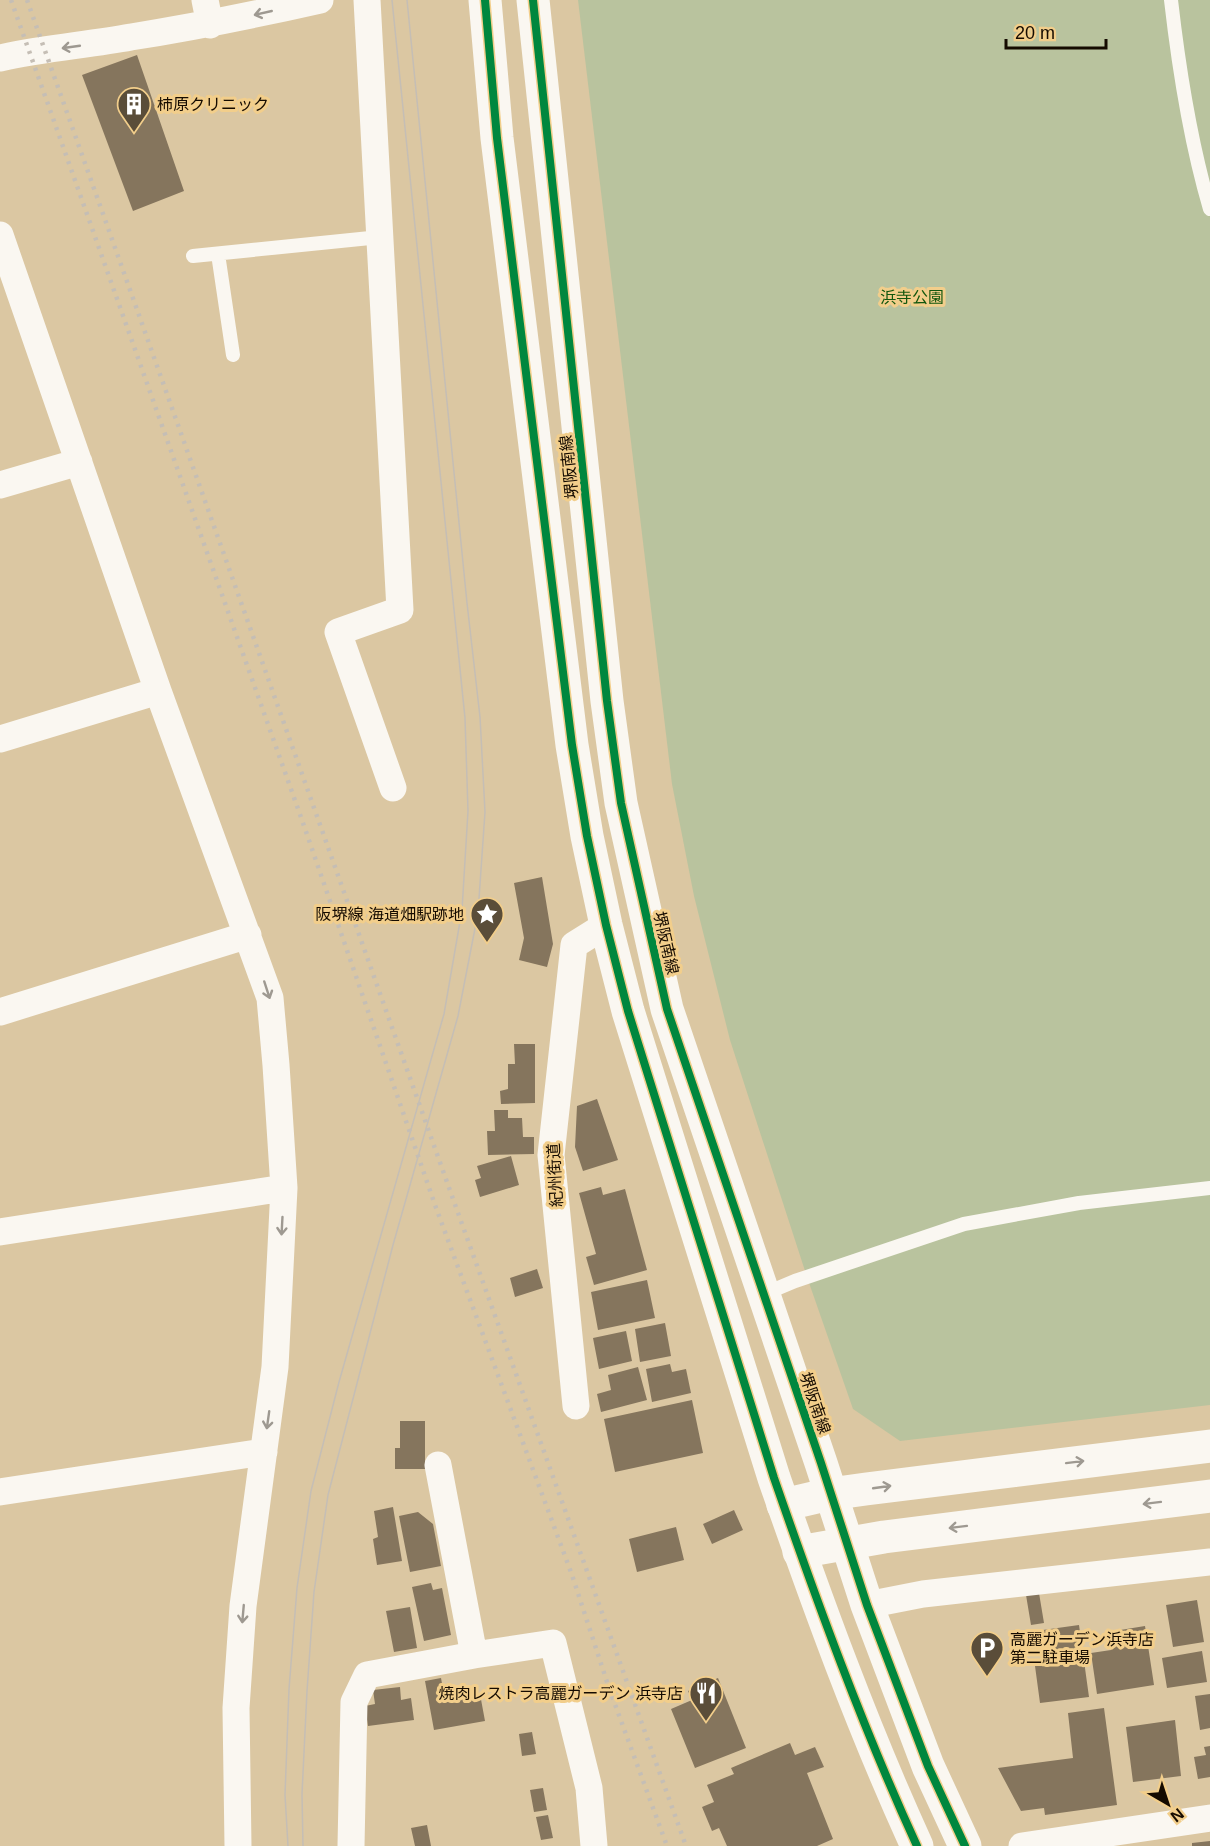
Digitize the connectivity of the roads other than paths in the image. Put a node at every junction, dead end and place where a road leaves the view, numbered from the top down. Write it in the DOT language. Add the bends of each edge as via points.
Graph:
graph roads {
  1 [pos="320,0"];
  2 [pos="367,0"];
  3 [pos="485,0"];
  4 [pos="533,0"];
  5 [pos="1171,0"];
  6 [pos="208,12"];
  7 [pos="0,58"];
  8 [pos="1210,209"];
  9 [pos="0,235"];
  10 [pos="380,237"];
  11 [pos="218,254"];
  12 [pos="193,256"];
  13 [pos="233,355"];
  14 [pos="79,462"];
  15 [pos="0,485"];
  16 [pos="158,691"];
  17 [pos="0,739"];
  18 [pos="393,788"];
  19 [pos="606,925"];
  20 [pos="248,935"];
  21 [pos="0,1012"];
  22 [pos="284,1188"];
  23 [pos="1210,1188"];
  24 [pos="0,1232"];
  25 [pos="764,1294"];
  26 [pos="576,1406"];
  27 [pos="1210,1446"];
  28 [pos="264,1452"];
  29 [pos="438,1466"];
  30 [pos="0,1492"];
  31 [pos="830,1494"];
  32 [pos="1210,1496"];
  33 [pos="783,1505"];
  34 [pos="846,1542"];
  35 [pos="799,1552"];
  36 [pos="1210,1562"];
  37 [pos="867,1605"];
  38 [pos="474,1655"];
  39 [pos="1210,1818"];
  40 [pos="238,1846"];
  41 [pos="351,1846"];
  42 [pos="594,1846"];
  43 [pos="916,1846"];
  44 [pos="965,1846"];
  45 [pos="1022,1846"];
  1 -- 6 [label="street, one-way"];
  2 -- 10 [label="street"];
  3 -- 19 [label="main road, 堺阪南線" via="496,138 572,745"];
  4 -- 25 [label="main road, 堺阪南線" via="621,802 667,1009"];
  5 -- 8 [label="lane" via="1178,62"];
  6 -- 7 [label="street, one-way" via="79,46"];
  9 -- 14 [label="street"];
  10 -- 11 [label="lane"];
  10 -- 18 [label="street" via="400,610 338,632"];
  11 -- 12 [label="lane"];
  11 -- 13 [label="lane"];
  14 -- 15 [label="street"];
  14 -- 16 [label="street"];
  16 -- 17 [label="street"];
  16 -- 20 [label="street"];
  19 -- 26 [label="street, 紀州街道" via="574,945 551,1155"];
  19 -- 33 [label="main road, 堺阪南線" via="634,1033"];
  20 -- 21 [label="street"];
  20 -- 22 [label="street, one-way" via="270,998"];
  22 -- 24 [label="street"];
  22 -- 28 [label="street, one-way" via="275,1366"];
  23 -- 25 [label="lane" via="1079,1203 964,1224"];
  25 -- 31 [label="main road, 堺阪南線"];
  31 -- 27 [label="main road, one-way"];
  28 -- 30 [label="street"];
  28 -- 40 [label="street, one-way" via="243,1606 236,1708"];
  29 -- 38 [label="street"];
  31 -- 33 [label="main road"];
  31 -- 34 [label="main road, 堺阪南線"];
  32 -- 34 [label="main road, one-way"];
  33 -- 35 [label="main road, 堺阪南線"];
  34 -- 35 [label="main road"];
  34 -- 37 [label="main road, 堺阪南線"];
  35 -- 43 [label="main road, 堺阪南線" via="888,1785"];
  36 -- 37 [label="street" via="923,1594"];
  37 -- 44 [label="main road, 堺阪南線" via="928,1766"];
  38 -- 41 [label="street" via="367,1675 354,1702"];
  38 -- 42 [label="street" via="553,1643 589,1788"];
  39 -- 45 [label="street"];
}
